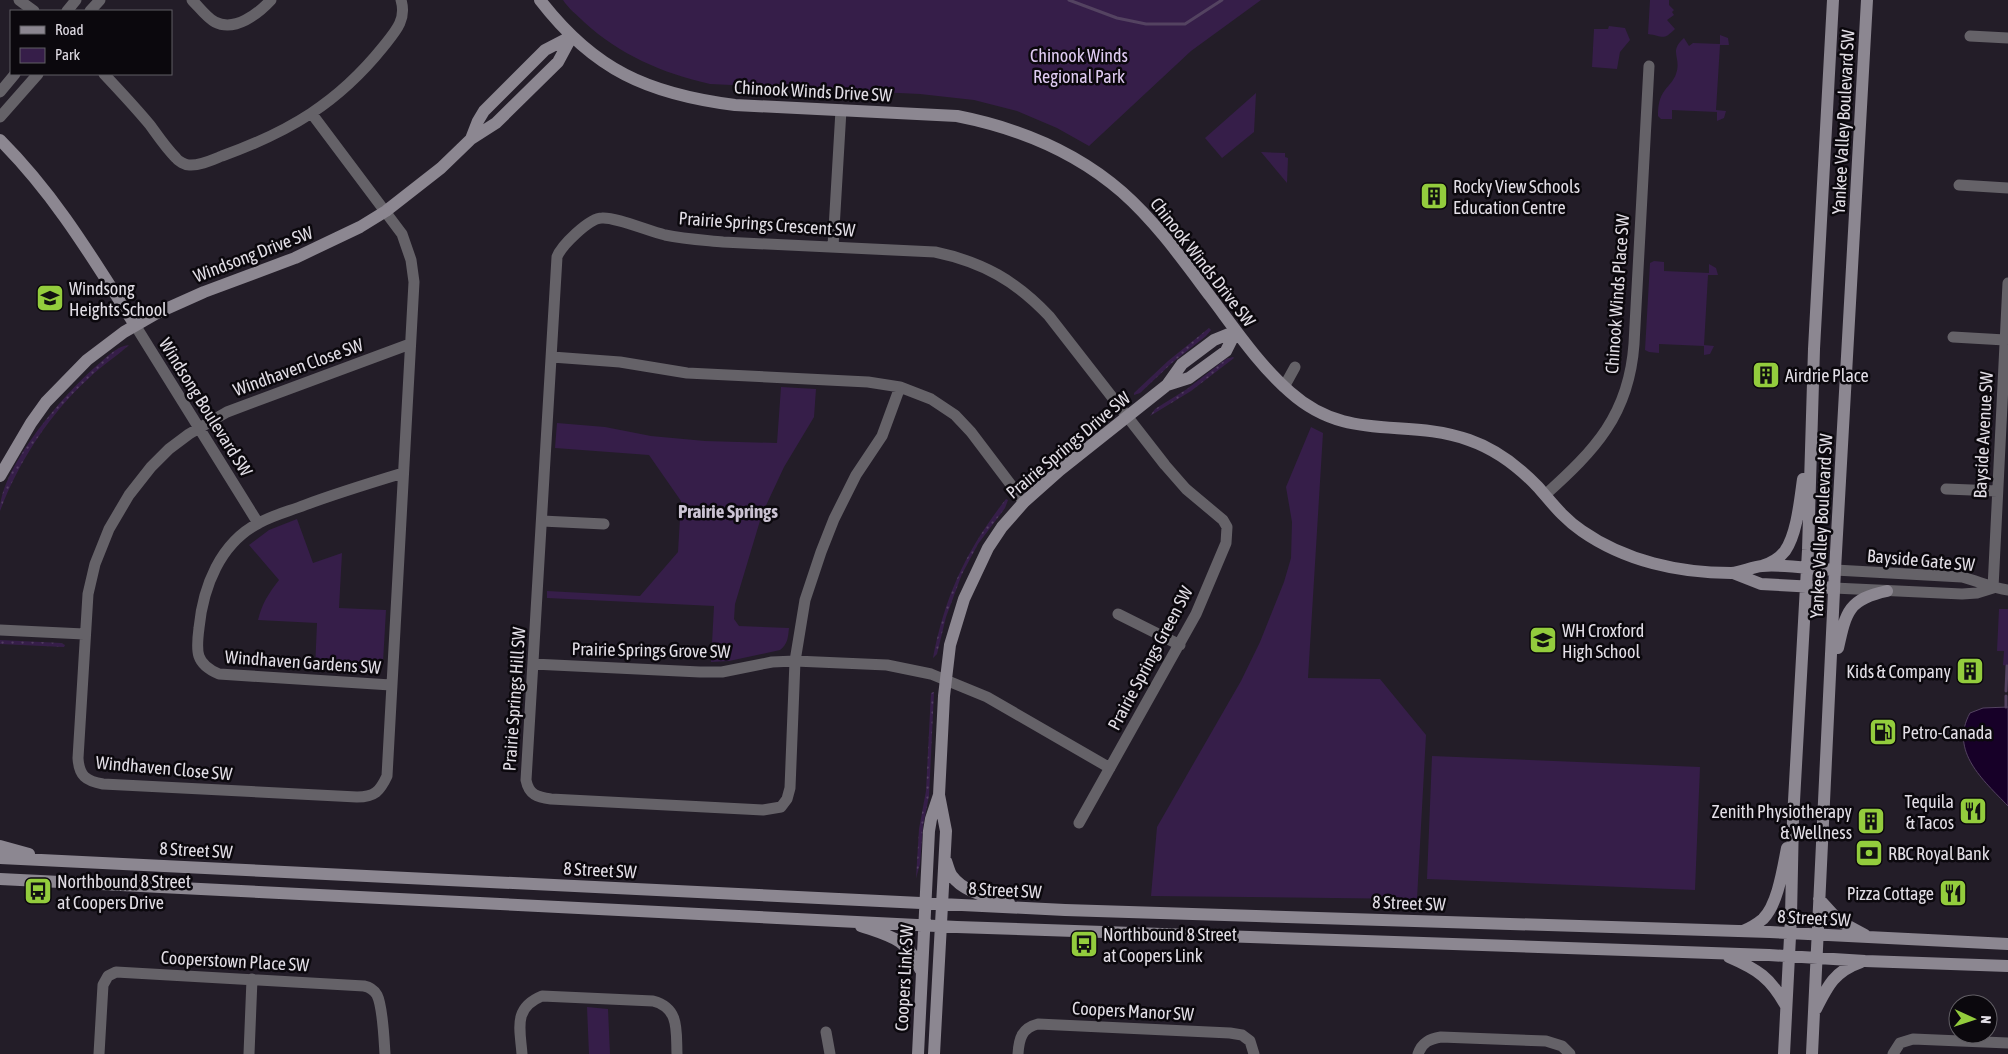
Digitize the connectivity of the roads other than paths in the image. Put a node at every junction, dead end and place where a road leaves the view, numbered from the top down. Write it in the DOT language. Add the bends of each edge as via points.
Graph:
graph roads {
  1 [pos="19,0"];
  2 [pos="76,0"];
  3 [pos="100,0"];
  4 [pos="192,0"];
  5 [pos="271,0"];
  6 [pos="402,0"];
  7 [pos="540,0"];
  8 [pos="1833,0"];
  9 [pos="1867,0"];
  10 [pos="33,10"];
  11 [pos="68,10"];
  12 [pos="91,10"];
  13 [pos="572,36"];
  14 [pos="1970,36"];
  15 [pos="2008,38"];
  16 [pos="1649,66"];
  17 [pos="14,75"];
  18 [pos="37,75"];
  19 [pos="105,75"];
  20 [pos="0,92"];
  21 [pos="841,110"];
  22 [pos="312,114"];
  23 [pos="0,117"];
  24 [pos="471,139"];
  25 [pos="0,140"];
  26 [pos="1959,185"];
  27 [pos="2008,188"];
  28 [pos="386,211"];
  29 [pos="834,246"];
  30 [pos="2008,283"];
  31 [pos="135,325"];
  32 [pos="1236,331"];
  33 [pos="1953,337"];
  34 [pos="2005,340"];
  35 [pos="410,344"];
  36 [pos="552,356"];
  37 [pos="1294,368"];
  38 [pos="900,387"];
  39 [pos="1284,387"];
  40 [pos="1128,417"];
  41 [pos="199,428"];
  42 [pos="1811,432"];
  43 [pos="403,473"];
  44 [pos="0,476"];
  45 [pos="1946,488"];
  46 [pos="1997,491"];
  47 [pos="1545,495"];
  48 [pos="1024,502"];
  49 [pos="542,521"];
  50 [pos="258,523"];
  51 [pos="604,524"];
  52 [pos="1762,566"];
  53 [pos="1806,569"];
  54 [pos="1835,570"];
  55 [pos="1733,573"];
  56 [pos="1805,586"];
  57 [pos="1834,588"];
  58 [pos="1993,588"];
  59 [pos="2008,590"];
  60 [pos="1887,591"];
  61 [pos="1118,614"];
  62 [pos="0,630"];
  63 [pos="84,634"];
  64 [pos="1180,645"];
  65 [pos="795,661"];
  66 [pos="534,664"];
  67 [pos="946,680"];
  68 [pos="1831,682"];
  69 [pos="391,685"];
  70 [pos="1110,768"];
  71 [pos="939,795"];
  72 [pos="1793,819"];
  73 [pos="1079,823"];
  74 [pos="0,846"];
  75 [pos="0,858"];
  76 [pos="944,859"];
  77 [pos="53,860"];
  78 [pos="0,879"];
  79 [pos="1820,899"];
  80 [pos="926,903"];
  81 [pos="942,904"];
  82 [pos="1026,908"];
  83 [pos="844,921"];
  84 [pos="924,925"];
  85 [pos="941,926"];
  86 [pos="1743,932"];
  87 [pos="1790,934"];
  88 [pos="1818,935"];
  89 [pos="1875,939"];
  90 [pos="2008,944"];
  91 [pos="1722,953"];
  92 [pos="1789,956"];
  93 [pos="1816,958"];
  94 [pos="1864,961"];
  95 [pos="2008,966"];
  96 [pos="922,974"];
  97 [pos="252,979"];
  98 [pos="1786,1006"];
  99 [pos="1814,1014"];
  100 [pos="826,1032"];
  101 [pos="2008,1043"];
  102 [pos="99,1054"];
  103 [pos="249,1054"];
  104 [pos="385,1054"];
  105 [pos="522,1054"];
  106 [pos="677,1054"];
  107 [pos="830,1054"];
  108 [pos="918,1054"];
  109 [pos="934,1054"];
  110 [pos="1018,1054"];
  111 [pos="1254,1054"];
  112 [pos="1418,1054"];
  113 [pos="1570,1054"];
  114 [pos="1784,1054"];
  115 [pos="1812,1054"];
  116 [pos="1893,1054"];
  1 -- 10 [label="street"];
  2 -- 11 [label="street"];
  3 -- 12 [label="street"];
  4 -- 5 [label="street" via="214,22 235,25"];
  6 -- 22 [label="street" via="402,21 391,37 364,71"];
  7 -- 13 [label="main road, Chinook Winds Drive SW"];
  8 -- 42 [label="main road, Yankee Valley Boulevard SW"];
  9 -- 54 [label="main road, Yankee Valley Boulevard SW"];
  13 -- 21 [label="main road, Chinook Winds Drive SW" via="605,63 656,90 707,102"];
  13 -- 24 [label="main road, Windsong Drive SW" via="551,69 496,123"];
  13 -- 24 [label="main road, Windsong Drive SW" via="545,50 484,111"];
  14 -- 15 [label="street"];
  16 -- 47 [label="street, Chinook Winds Place SW" via="1631,375 1621,404 1604,436"];
  17 -- 20 [label="street"];
  18 -- 23 [label="street"];
  19 -- 22 [label="street" via="177,160 188,166 249,146"];
  21 -- 29 [label="street"];
  21 -- 32 [label="main road, Chinook Winds Drive SW" via="957,116 1018,131 1068,154 1136,205 1175,250"];
  22 -- 28 [label="street, Windhaven Close SW"];
  24 -- 28 [label="main road, Windsong Drive SW" via="441,168"];
  25 -- 31 [label="main road, Windsong Boulevard SW" via="24,164 88,248"];
  26 -- 27 [label="street"];
  28 -- 31 [label="main road, Windsong Drive SW" via="360,228 295,258 184,300"];
  28 -- 35 [label="street, Windhaven Close SW" via="402,234 411,260 414,282"];
  29 -- 36 [label="street, Prairie Springs Crescent SW" via="691,239 608,218 596,219 562,246 557,257"];
  29 -- 40 [label="street, Prairie Springs Crescent SW" via="935,252 959,257 1009,280 1049,316"];
  30 -- 34 [label="street, Bayside Avenue SW"];
  31 -- 41 [label="street, Windsong Boulevard SW"];
  31 -- 44 [label="main road, Windsong Drive SW" via="87,360 58,389 31,423"];
  32 -- 39 [label="main road, Chinook Winds Drive SW"];
  32 -- 40 [label="main road, Prairie Springs Drive SW" via="1226,351 1190,378 1167,384"];
  33 -- 34 [label="street"];
  34 -- 46 [label="street, Bayside Avenue SW"];
  35 -- 41 [label="street, Windhaven Close SW" via="227,412"];
  35 -- 43 [label="street, Windhaven Close SW"];
  36 -- 38 [label="street" via="620,362 687,373 868,382"];
  36 -- 49 [label="street, Prairie Springs Hill SW"];
  37 -- 39 [label="street"];
  38 -- 48 [label="street" via="932,399 955,416"];
  38 -- 65 [label="street" via="882,436 845,495 821,552 805,600"];
  39 -- 47 [label="main road, Chinook Winds Drive SW" via="1317,411 1336,420 1366,427 1444,432 1471,440 1515,466"];
  40 -- 48 [label="main road, Prairie Springs Drive SW"];
  40 -- 64 [label="street, Prairie Springs Green SW" via="1186,489 1223,520 1226,527 1226,543"];
  41 -- 50 [label="street, Windsong Boulevard SW"];
  41 -- 63 [label="street, Windhaven Close SW" via="169,449 151,467 129,495 109,529 95,564"];
  42 -- 52 [label="main road" via="1790,541 1774,561"];
  42 -- 53 [label="main road, Yankee Valley Boulevard SW"];
  43 -- 50 [label="street, Windhaven Gardens SW"];
  43 -- 69 [label="street, Windhaven Close SW"];
  45 -- 46 [label="street"];
  46 -- 58 [label="street, Bayside Avenue SW"];
  47 -- 55 [label="main road, Chinook Winds Drive SW" via="1561,515 1580,530 1629,556 1672,568"];
  48 -- 67 [label="main road, Prairie Springs Drive SW" via="1002,527 974,575 950,645"];
  49 -- 51 [label="street"];
  49 -- 66 [label="street, Prairie Springs Hill SW"];
  50 -- 69 [label="street, Windhaven Gardens SW" via="233,543 212,576 200,619 197,651 201,662 208,670 219,674"];
  52 -- 53 [label="main road, Chinook Winds Drive SW"];
  52 -- 55 [label="main road, Chinook Winds Drive SW"];
  53 -- 54 [label="main road, Chinook Winds Drive SW"];
  53 -- 56 [label="main road, Yankee Valley Boulevard SW"];
  54 -- 57 [label="main road, Yankee Valley Boulevard SW"];
  54 -- 58 [label="street, Bayside Gate SW" via="1962,577"];
  55 -- 56 [label="main road, Chinook Winds Drive SW" via="1761,584"];
  56 -- 57 [label="main road, Chinook Winds Drive SW"];
  56 -- 72 [label="main road, Yankee Valley Boulevard SW"];
  57 -- 60 [label="street, Bayside Gate SW"];
  57 -- 68 [label="main road, Yankee Valley Boulevard SW"];
  58 -- 59 [label="street"];
  58 -- 60 [label="street, Bayside Gate SW" via="1962,594"];
  60 -- 68 [label="main road" via="1861,598 1853,606 1842,630"];
  61 -- 64 [label="street"];
  62 -- 63 [label="street"];
  63 -- 69 [label="street, Windhaven Close SW" via="79,769 89,781 103,784 367,797 381,789 387,776"];
  64 -- 70 [label="street, Prairie Springs Green SW"];
  65 -- 66 [label="street, Prairie Springs Grove SW" via="715,672"];
  65 -- 66 [label="street, Prairie Springs Hill SW" via="790,788 781,807 764,810 552,799 534,795 528,790 526,780"];
  65 -- 67 [label="street, Prairie Springs Grove SW" via="887,665"];
  67 -- 70 [label="street" via="987,697"];
  67 -- 71 [label="main road, Prairie Springs Drive SW"];
  68 -- 79 [label="main road, Yankee Valley Boulevard SW"];
  70 -- 73 [label="street, Prairie Springs Green SW"];
  71 -- 76 [label="main road, Prairie Springs Drive SW" via="945,820"];
  71 -- 80 [label="main road, Prairie Springs Drive SW" via="929,831"];
  72 -- 86 [label="main road" via="1776,895 1764,918"];
  72 -- 87 [label="main road, Yankee Valley Boulevard SW"];
  74 -- 77 [label="main road"];
  75 -- 77 [label="main road, 8 Street SW"];
  76 -- 81 [label="main road, Prairie Springs Drive SW"];
  76 -- 82 [label="main road" via="952,876 961,885"];
  77 -- 80 [label="main road, 8 Street SW"];
  78 -- 83 [label="main road"];
  79 -- 88 [label="main road, Yankee Valley Boulevard SW"];
  79 -- 89 [label="main road" via="1839,921"];
  80 -- 81 [label="main road, 8 Street SW"];
  80 -- 84 [label="main road, Coopers Link SW"];
  81 -- 82 [label="main road, 8 Street SW"];
  81 -- 85 [label="main road, Coopers Link SW"];
  82 -- 86 [label="main road, 8 Street SW"];
  83 -- 84 [label="main road"];
  83 -- 96 [label="main road" via="908,946"];
  84 -- 85 [label="main road"];
  84 -- 96 [label="main road, Coopers Link SW"];
  85 -- 91 [label="main road"];
  85 -- 109 [label="main road, Coopers Link SW"];
  86 -- 87 [label="main road, 8 Street SW"];
  87 -- 88 [label="main road, 8 Street SW"];
  87 -- 92 [label="main road, Yankee Valley Boulevard SW"];
  88 -- 89 [label="main road, 8 Street SW"];
  88 -- 93 [label="main road, Yankee Valley Boulevard SW"];
  89 -- 90 [label="main road, 8 Street SW"];
  91 -- 92 [label="main road"];
  91 -- 98 [label="main road" via="1764,975"];
  92 -- 93 [label="main road"];
  92 -- 98 [label="main road, Yankee Valley Boulevard SW"];
  93 -- 94 [label="main road"];
  93 -- 99 [label="main road, Yankee Valley Boulevard SW"];
  94 -- 95 [label="main road"];
  94 -- 99 [label="main road" via="1835,976"];
  96 -- 108 [label="main road, Coopers Link SW"];
  97 -- 102 [label="street, Cooperstown Place SW" via="116,972 108,976 102,985"];
  97 -- 103 [label="street"];
  97 -- 104 [label="street, Cooperstown Place SW" via="371,988 380,1006"];
  98 -- 114 [label="main road, Yankee Valley Boulevard SW"];
  99 -- 115 [label="main road, Yankee Valley Boulevard SW"];
  100 -- 107 [label="street"];
  101 -- 116 [label="street" via="1913,1039 1900,1043"];
  105 -- 106 [label="street" via="521,1016 524,1007 542,996 662,1004 668,1008 676,1024"];
  110 -- 111 [label="street, Coopers Manor SW" via="1024,1031 1038,1024 1230,1033 1250,1041"];
  112 -- 113 [label="street" via="1432,1038 1442,1037 1546,1041 1562,1046"];
}
